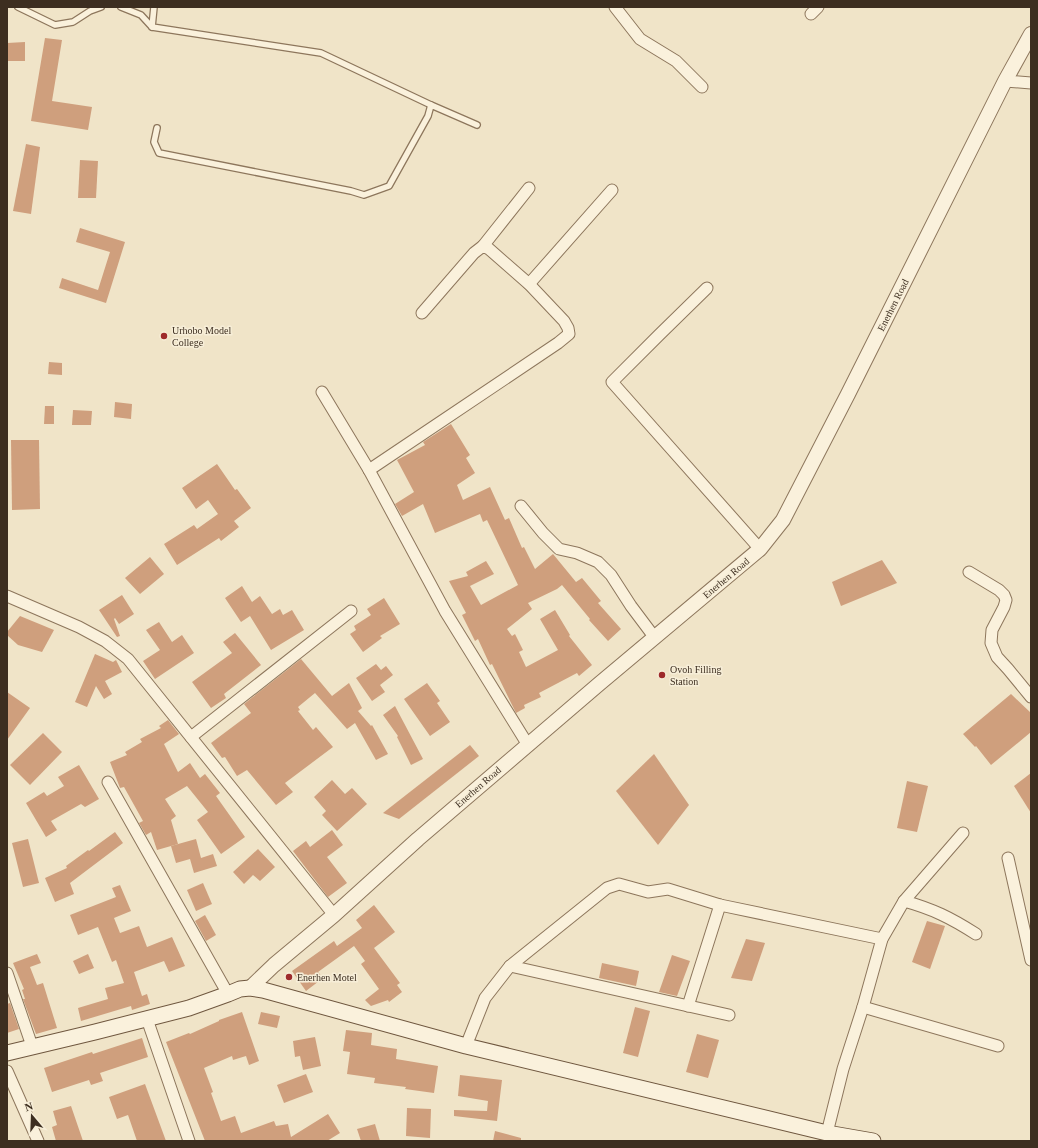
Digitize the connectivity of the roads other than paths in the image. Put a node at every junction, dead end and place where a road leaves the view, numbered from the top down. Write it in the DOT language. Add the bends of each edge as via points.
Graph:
graph roads {
  1 [pos="18,7"];
  2 [pos="102,7"];
  3 [pos="121,7"];
  4 [pos="154,7"];
  5 [pos="615,7"];
  6 [pos="152,27"];
  7 [pos="1031,34"];
  8 [pos="1005,81"];
  9 [pos="1031,83"];
  10 [pos="702,87"];
  11 [pos="431,106"];
  12 [pos="477,125"];
  13 [pos="157,128"];
  14 [pos="529,188"];
  15 [pos="612,190"];
  16 [pos="483,246"];
  17 [pos="528,284"];
  18 [pos="708,288"];
  19 [pos="422,313"];
  20 [pos="322,392"];
  21 [pos="368,470"];
  22 [pos="521,506"];
  23 [pos="760,550"];
  24 [pos="969,572"];
  25 [pos="7,596"];
  26 [pos="351,611"];
  27 [pos="655,638"];
  28 [pos="1031,697"];
  29 [pos="191,738"];
  30 [pos="528,745"];
  31 [pos="108,782"];
  32 [pos="963,833"];
  33 [pos="1008,858"];
  34 [pos="904,901"];
  35 [pos="720,905"];
  36 [pos="334,915"];
  37 [pos="976,934"];
  38 [pos="882,939"];
  39 [pos="1031,960"];
  40 [pos="510,966"];
  41 [pos="7,972"];
  42 [pos="250,988"];
  43 [pos="228,994"];
  44 [pos="688,1006"];
  45 [pos="863,1007"];
  46 [pos="729,1015"];
  47 [pos="147,1019"];
  48 [pos="32,1046"];
  49 [pos="466,1046"];
  50 [pos="998,1046"];
  51 [pos="7,1053"];
  52 [pos="7,1071"];
  53 [pos="827,1133"];
  54 [pos="864,1140"];
  55 [pos="38,1141"];
  56 [pos="189,1141"];
  1 -- 2 [label="lane" via="55,25 73,22"];
  3 -- 6 [label="lane" via="142,15"];
  4 -- 6 [label="lane"];
  5 -- 10 [label="street" via="640,39 676,61"];
  6 -- 11 [label="lane" via="321,53"];
  7 -- 8 [label="street, Enerhen Road"];
  8 -- 9 [label="street"];
  8 -- 23 [label="street, Enerhen Road" via="783,520"];
  11 -- 12 [label="lane"];
  11 -- 13 [label="lane" via="389,186 364,195 159,153 154,142"];
  14 -- 16 [label="street"];
  15 -- 17 [label="street"];
  16 -- 17 [label="street"];
  16 -- 19 [label="street"];
  17 -- 21 [label="street" via="564,321 569,334"];
  18 -- 23 [label="street" via="612,382"];
  20 -- 21 [label="street"];
  21 -- 30 [label="street" via="445,611"];
  22 -- 27 [label="street" via="559,549 598,562 611,575"];
  23 -- 27 [label="street, Enerhen Road"];
  24 -- 28 [label="street" via="998,590 1006,600 992,630 991,643 997,657"];
  25 -- 29 [label="street" via="105,641 128,659"];
  26 -- 29 [label="street"];
  27 -- 30 [label="street, Enerhen Road"];
  29 -- 36 [label="street"];
  30 -- 36 [label="street, Enerhen Road"];
  31 -- 43 [label="street"];
  32 -- 34 [label="street"];
  33 -- 39 [label="street"];
  34 -- 37 [label="street" via="930,908"];
  34 -- 38 [label="street"];
  35 -- 38 [label="street"];
  35 -- 40 [label="street" via="668,890 648,892 619,884 607,888"];
  35 -- 44 [label="street"];
  36 -- 42 [label="street, Enerhen Road"];
  38 -- 45 [label="street"];
  40 -- 44 [label="street"];
  40 -- 49 [label="street" via="485,998"];
  41 -- 48 [label="street"];
  42 -- 43 [label="main road"];
  42 -- 49 [label="main road"];
  43 -- 47 [label="main road"];
  44 -- 46 [label="street"];
  45 -- 50 [label="street"];
  45 -- 53 [label="street" via="843,1069"];
  47 -- 48 [label="main road"];
  47 -- 56 [label="street"];
  48 -- 51 [label="main road"];
  49 -- 53 [label="main road"];
  52 -- 55 [label="street"];
  53 -- 54 [label="main road"];
}
